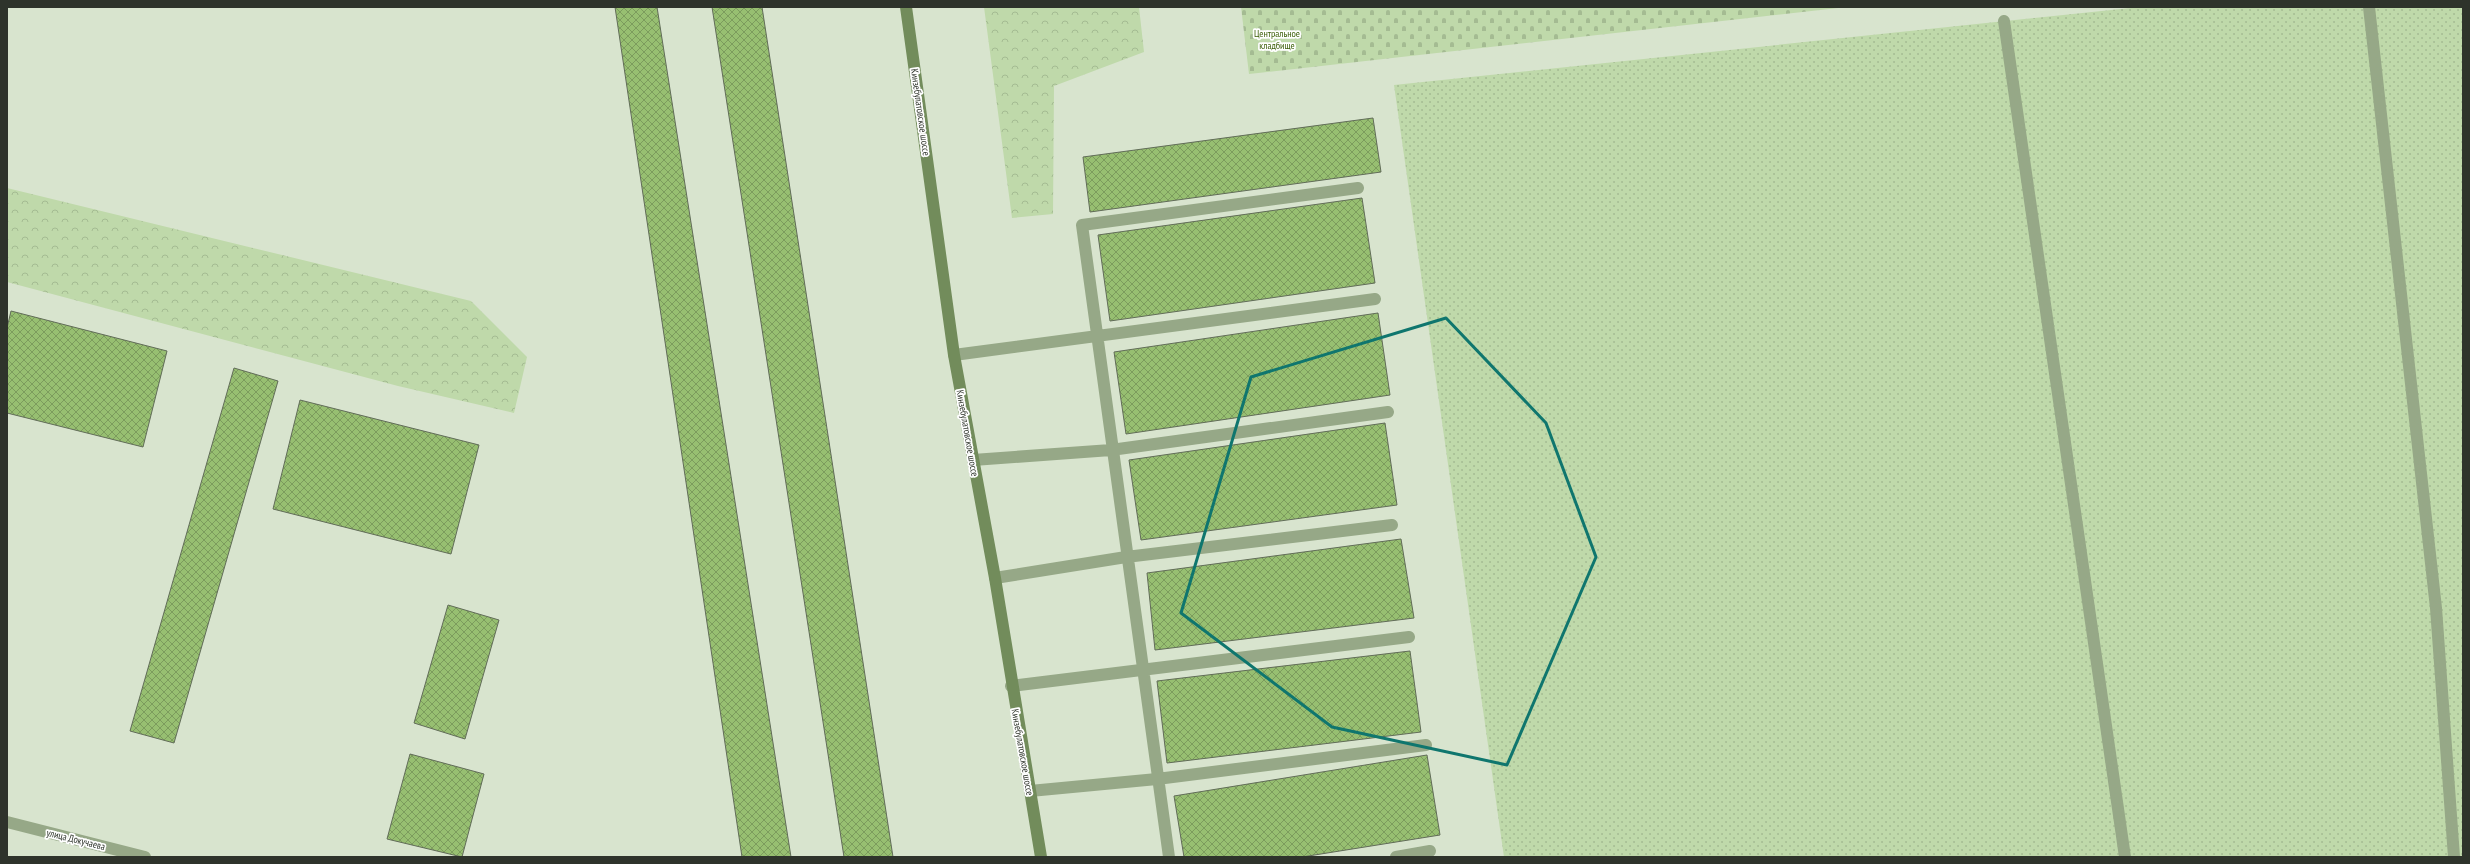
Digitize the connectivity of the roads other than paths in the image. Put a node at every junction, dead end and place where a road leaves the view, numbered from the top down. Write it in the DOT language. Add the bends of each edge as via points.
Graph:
graph roads {
  1 [pos="906,7"];
  2 [pos="2369,7"];
  3 [pos="2004,21"];
  4 [pos="1358,188"];
  5 [pos="1376,300"];
  6 [pos="1097,336"];
  7 [pos="954,355"];
  8 [pos="1388,412"];
  9 [pos="1111,450"];
  10 [pos="973,460"];
  11 [pos="1392,525"];
  12 [pos="1126,557"];
  13 [pos="995,578"];
  14 [pos="1409,637"];
  15 [pos="1142,669"];
  16 [pos="1011,686"];
  17 [pos="1426,745"];
  18 [pos="1157,779"];
  19 [pos="1030,791"];
  20 [pos="7,822"];
  21 [pos="1430,851"];
  22 [pos="145,857"];
  23 [pos="1041,857"];
  24 [pos="1168,857"];
  25 [pos="1396,857"];
  26 [pos="2125,857"];
  27 [pos="2454,857"];
  1 -- 7 [label="main road, Кинзебулатовское шоссе"];
  2 -- 27 [label="street" via="2436,608"];
  3 -- 26 [label="street"];
  4 -- 6 [label="street" via="1082,226"];
  5 -- 6 [label="street"];
  6 -- 7 [label="street"];
  6 -- 9 [label="street"];
  7 -- 10 [label="main road, Кинзебулатовское шоссе"];
  8 -- 9 [label="street"];
  9 -- 10 [label="street"];
  9 -- 12 [label="street"];
  10 -- 13 [label="main road, Кинзебулатовское шоссе"];
  11 -- 12 [label="street"];
  12 -- 13 [label="street"];
  12 -- 15 [label="street"];
  13 -- 16 [label="main road, Кинзебулатовское шоссе"];
  14 -- 15 [label="street"];
  15 -- 16 [label="street"];
  15 -- 18 [label="street"];
  16 -- 19 [label="main road, Кинзебулатовское шоссе"];
  17 -- 18 [label="street"];
  18 -- 19 [label="street"];
  18 -- 24 [label="street"];
  19 -- 23 [label="main road, Кинзебулатовское шоссе"];
  20 -- 22 [label="street, улица Докучаева"];
  21 -- 25 [label="street"];
}
